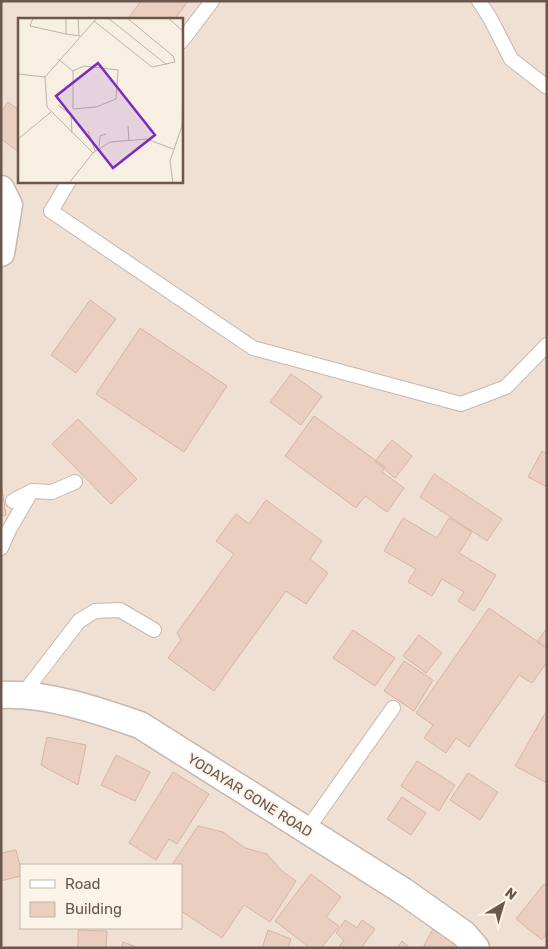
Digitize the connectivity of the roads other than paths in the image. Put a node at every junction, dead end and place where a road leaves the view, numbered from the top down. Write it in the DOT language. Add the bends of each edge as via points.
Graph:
graph roads {
  1 [pos="212,1"];
  2 [pos="479,1"];
  3 [pos="182,41"];
  4 [pos="547,87"];
  5 [pos="68,182"];
  6 [pos="1,189"];
  7 [pos="1,253"];
  8 [pos="547,345"];
  9 [pos="75,482"];
  10 [pos="32,491"];
  11 [pos="13,501"];
  12 [pos="1,548"];
  13 [pos="154,630"];
  14 [pos="12,695"];
  15 [pos="394,708"];
  16 [pos="306,831"];
  17 [pos="476,948"];
  1 -- 3 [label="lane"];
  2 -- 4 [label="lane" via="511,59"];
  5 -- 8 [label="lane" via="51,211 253,348 461,404 506,387"];
  6 -- 7 [label="street" via="9,205"];
  9 -- 10 [label="lane" via="52,492"];
  10 -- 11 [label="lane"];
  10 -- 12 [label="lane"];
  13 -- 14 [label="lane" via="120,610 95,611 79,621"];
  14 -- 16 [label="street, YODAYAR GONE ROAD" via="97,710 140,725"];
  15 -- 16 [label="lane"];
  16 -- 17 [label="street, YODAYAR GONE ROAD" via="403,891 464,934"];
}
